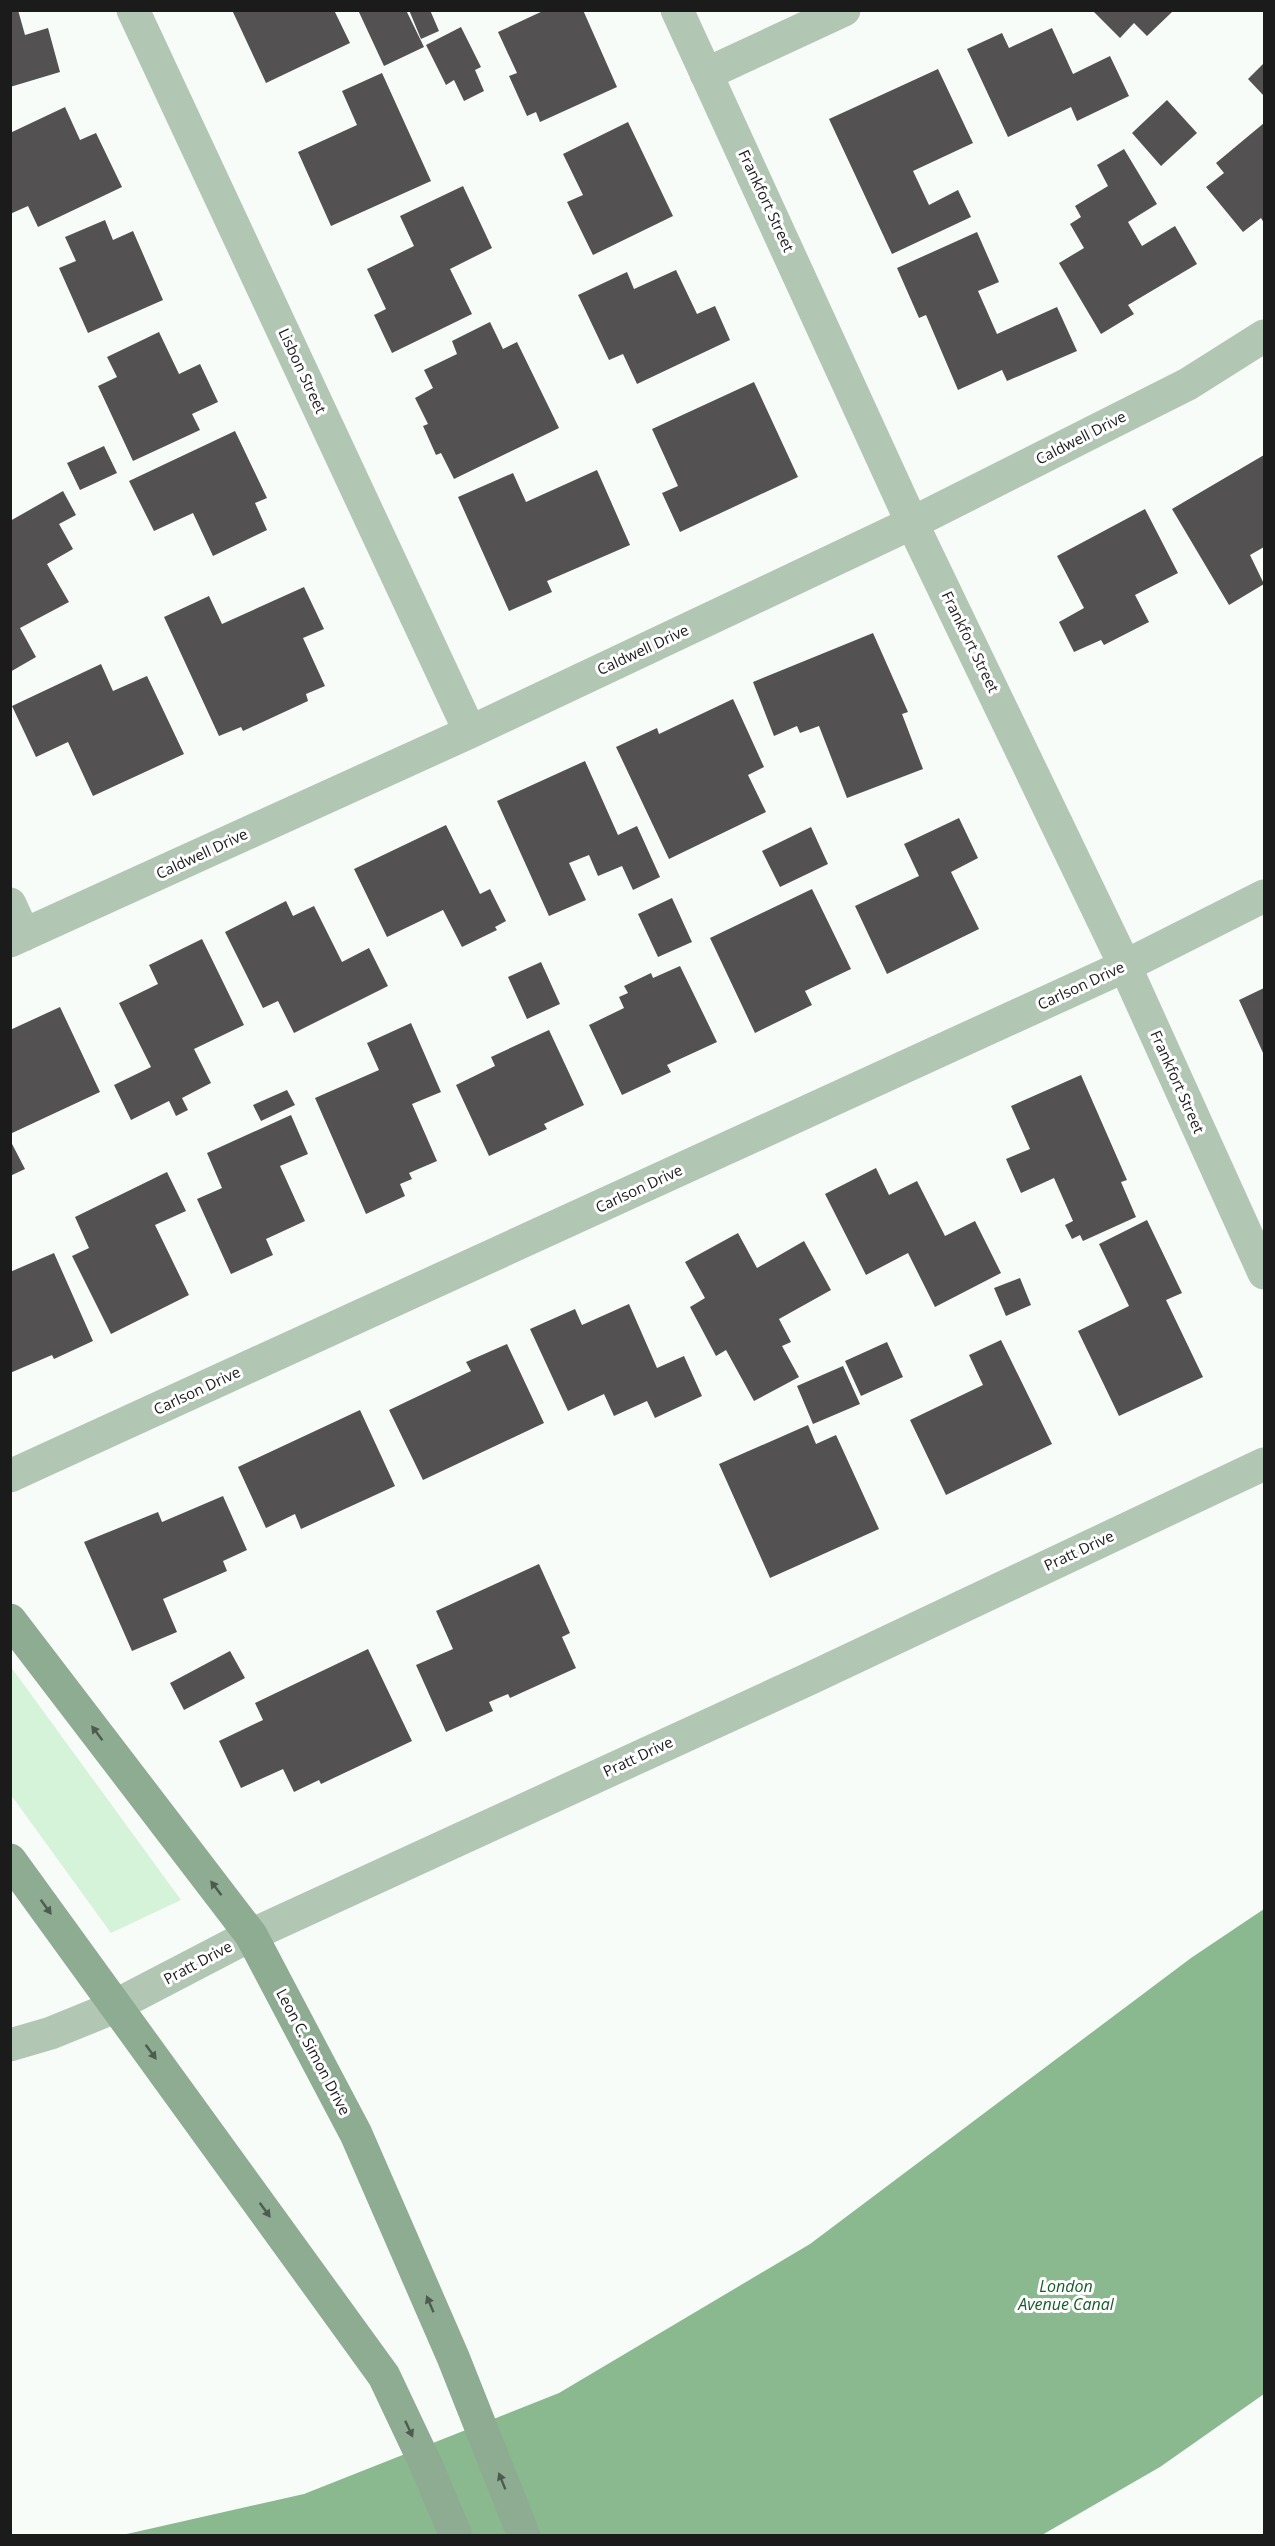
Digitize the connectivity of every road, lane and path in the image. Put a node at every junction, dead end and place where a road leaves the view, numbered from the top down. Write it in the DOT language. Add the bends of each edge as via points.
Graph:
graph roads {
  1 [pos="133,10"];
  2 [pos="677,10"];
  3 [pos="844,10"];
  4 [pos="706,74"];
  5 [pos="1264,336"];
  6 [pos="912,523"];
  7 [pos="470,732"];
  8 [pos="1264,896"];
  9 [pos="10,904"];
  10 [pos="17,938"];
  11 [pos="1125,966"];
  12 [pos="1264,1273"];
  13 [pos="1264,1464"];
  14 [pos="10,1476"];
  15 [pos="10,1620"];
  16 [pos="10,1860"];
  17 [pos="251,1935"];
  18 [pos="117,2004"];
  19 [pos="10,2045"];
  20 [pos="456,2535"];
  21 [pos="524,2535"];
  1 -- 7 [label="street, Lisbon Street"];
  2 -- 4 [label="street, Frankfort Street"];
  3 -- 4 [label="street"];
  4 -- 6 [label="street, Frankfort Street"];
  5 -- 6 [label="street, Caldwell Drive" via="1188,384"];
  6 -- 7 [label="street, Caldwell Drive"];
  6 -- 11 [label="street, Frankfort Street"];
  7 -- 10 [label="street, Caldwell Drive"];
  8 -- 11 [label="street, Carlson Drive"];
  9 -- 10 [label="street"];
  11 -- 12 [label="street, Frankfort Street"];
  11 -- 14 [label="street, Carlson Drive"];
  13 -- 17 [label="street, Pratt Drive"];
  17 -- 15 [label="main road, Leon C. Simon Drive, one-way"];
  16 -- 18 [label="main road, one-way"];
  17 -- 18 [label="street, Pratt Drive"];
  21 -- 17 [label="main road, Leon C. Simon Drive, one-way" via="453,2357 356,2134"];
  18 -- 19 [label="street, Pratt Drive" via="51,2033"];
  18 -- 20 [label="main road, one-way" via="384,2376"];
}
